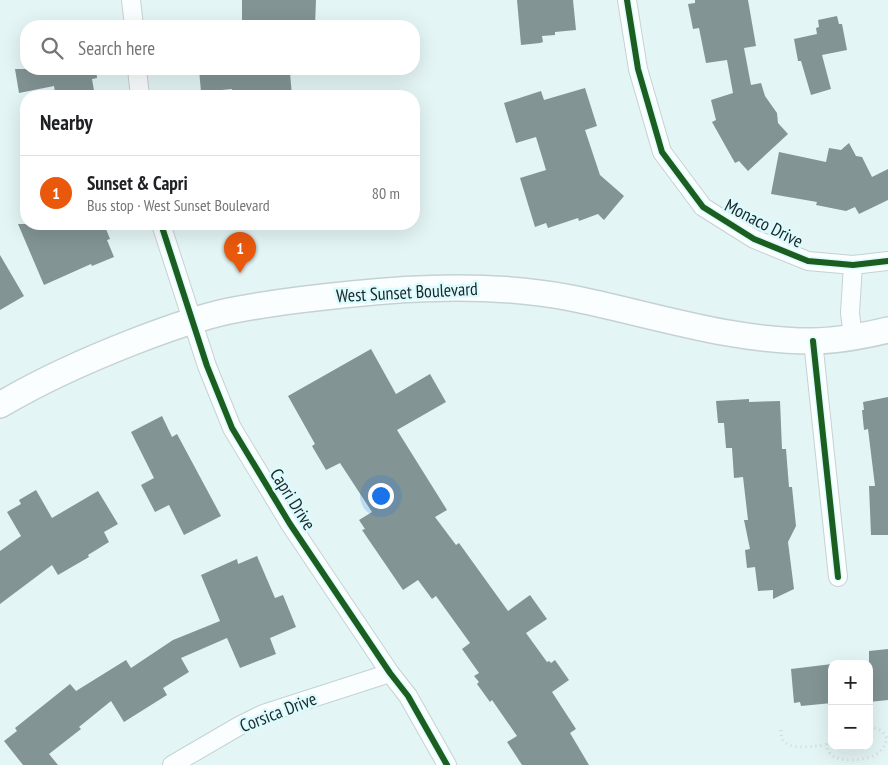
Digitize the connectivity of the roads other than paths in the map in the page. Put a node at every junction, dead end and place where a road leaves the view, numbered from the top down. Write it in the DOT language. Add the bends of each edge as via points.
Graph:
graph roads {
  1 [pos="131,0"];
  2 [pos="627,0"];
  3 [pos="133,20"];
  4 [pos="138,75"];
  5 [pos="139,90"];
  6 [pos="163,230"];
  7 [pos="888,261"];
  8 [pos="853,265"];
  9 [pos="192,321"];
  10 [pos="888,330"];
  11 [pos="854,337"];
  12 [pos="813,341"];
  13 [pos="0,405"];
  14 [pos="838,577"];
  15 [pos="390,673"];
  16 [pos="172,765"];
  17 [pos="447,765"];
  1 -- 3 [label="street"];
  2 -- 8 [label="street, Monaco Drive" via="638,69 662,152 702,207 754,239 808,262"];
  4 -- 5 [label="street"];
  6 -- 9 [label="street, Capri Drive"];
  7 -- 8 [label="street, Monaco Drive"];
  8 -- 11 [label="street" via="850,313"];
  9 -- 12 [label="main road, West Sunset Boulevard" via="227,311 307,298 450,286 570,298 758,338"];
  9 -- 13 [label="main road, West Sunset Boulevard" via="78,364"];
  9 -- 15 [label="street, Capri Drive" via="232,428 290,524"];
  10 -- 11 [label="main road, West Sunset Boulevard"];
  11 -- 12 [label="main road, West Sunset Boulevard"];
  12 -- 14 [label="street"];
  15 -- 16 [label="street, Corsica Drive" via="263,714"];
  15 -- 17 [label="street, Capri Drive" via="408,696"];
}
